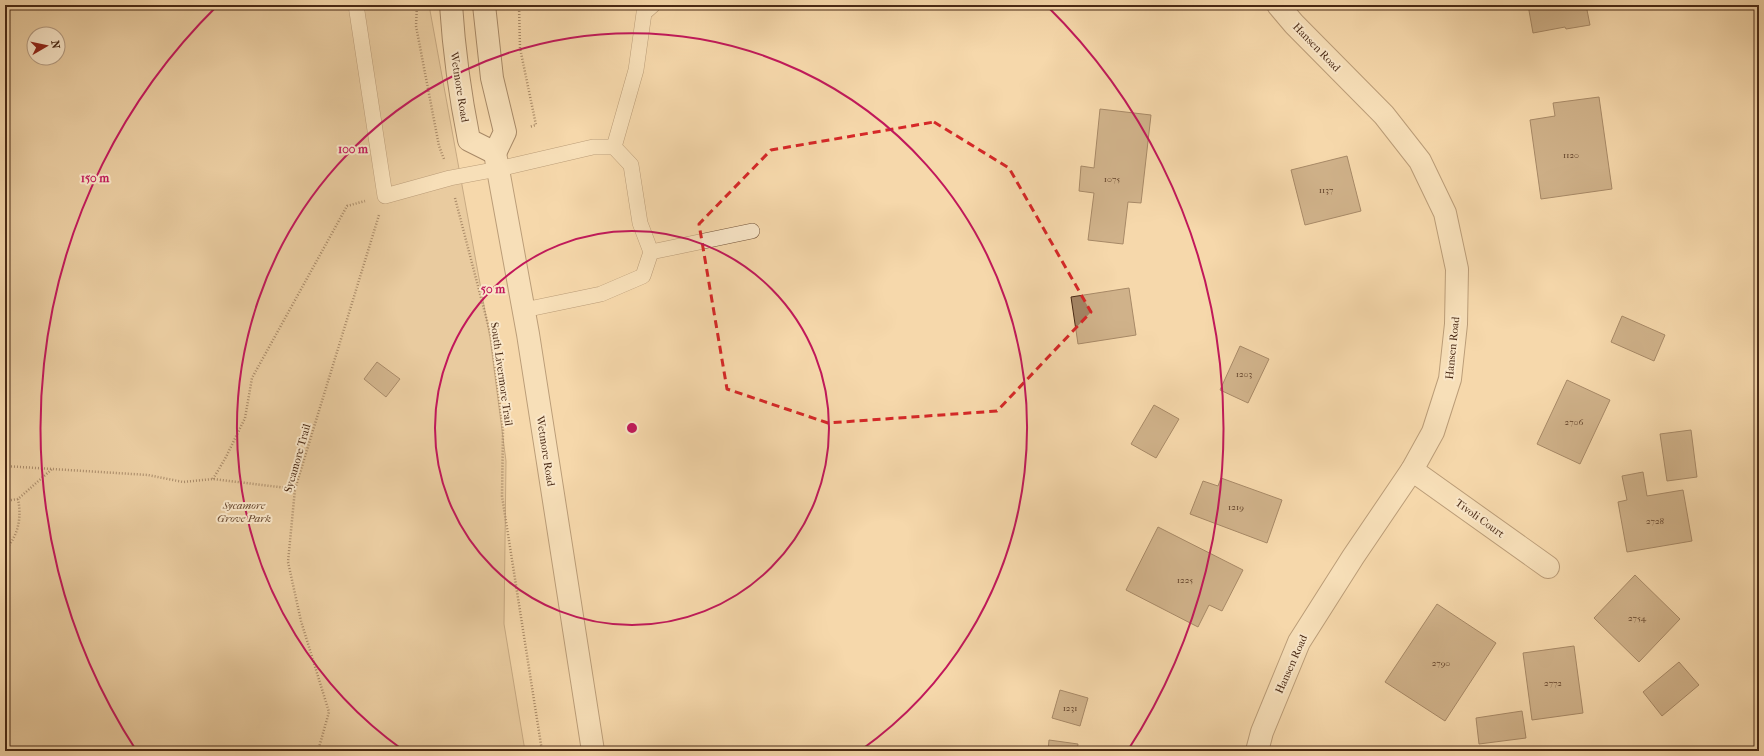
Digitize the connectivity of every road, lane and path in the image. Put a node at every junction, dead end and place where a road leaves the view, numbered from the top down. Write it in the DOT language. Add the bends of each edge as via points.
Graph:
graph roads {
  1 [pos="356,5"];
  2 [pos="417,5"];
  3 [pos="451,5"];
  4 [pos="484,5"];
  5 [pos="519,5"];
  6 [pos="653,5"];
  7 [pos="1278,5"];
  8 [pos="529,127"];
  9 [pos="614,147"];
  10 [pos="496,161"];
  11 [pos="450,178"];
  12 [pos="385,196"];
  13 [pos="752,231"];
  14 [pos="651,252"];
  15 [pos="524,310"];
  16 [pos="5,466"];
  17 [pos="53,469"];
  18 [pos="1412,470"];
  19 [pos="213,479"];
  20 [pos="295,489"];
  21 [pos="18,499"];
  22 [pos="5,501"];
  23 [pos="5,550"];
  24 [pos="1548,567"];
  25 [pos="318,751"];
  26 [pos="542,751"];
  27 [pos="593,751"];
  28 [pos="1257,751"];
  1 -- 12 [label="lane"];
  2 -- 11 [label="path, South Livermore Trail" via="416,26 439,146"];
  3 -- 10 [label="street, Wetmore Road" via="463,112 470,140"];
  4 -- 10 [label="street" via="492,78 505,132"];
  5 -- 8 [label="path" via="520,48 536,125"];
  6 -- 9 [label="lane" via="644,13 636,70"];
  7 -- 18 [label="street, Hansen Road" via="1384,115 1420,161 1444,213 1457,269 1456,324 1450,379 1433,432"];
  9 -- 10 [label="lane" via="593,147"];
  9 -- 14 [label="lane" via="631,165 640,223"];
  10 -- 11 [label="lane"];
  10 -- 15 [label="street, Wetmore Road"];
  11 -- 12 [label="lane"];
  11 -- 26 [label="path, South Livermore Trail" via="491,336 503,429 502,496"];
  12 -- 19 [label="path" via="347,206 252,378 245,418"];
  12 -- 20 [label="path, Sycamore Trail"];
  13 -- 14 [label="lane"];
  14 -- 15 [label="lane" via="643,276 601,294"];
  15 -- 27 [label="street, Wetmore Road"];
  16 -- 17 [label="path"];
  17 -- 19 [label="path" via="148,475 183,482"];
  17 -- 21 [label="path"];
  18 -- 24 [label="street, Tivoli Court"];
  18 -- 28 [label="street, Hansen Road" via="1299,642 1262,732"];
  19 -- 20 [label="path"];
  20 -- 25 [label="path, Sycamore Trail" via="288,562 301,621 329,712"];
  21 -- 22 [label="path"];
  21 -- 23 [label="path" via="20,509 17,533"];
}
